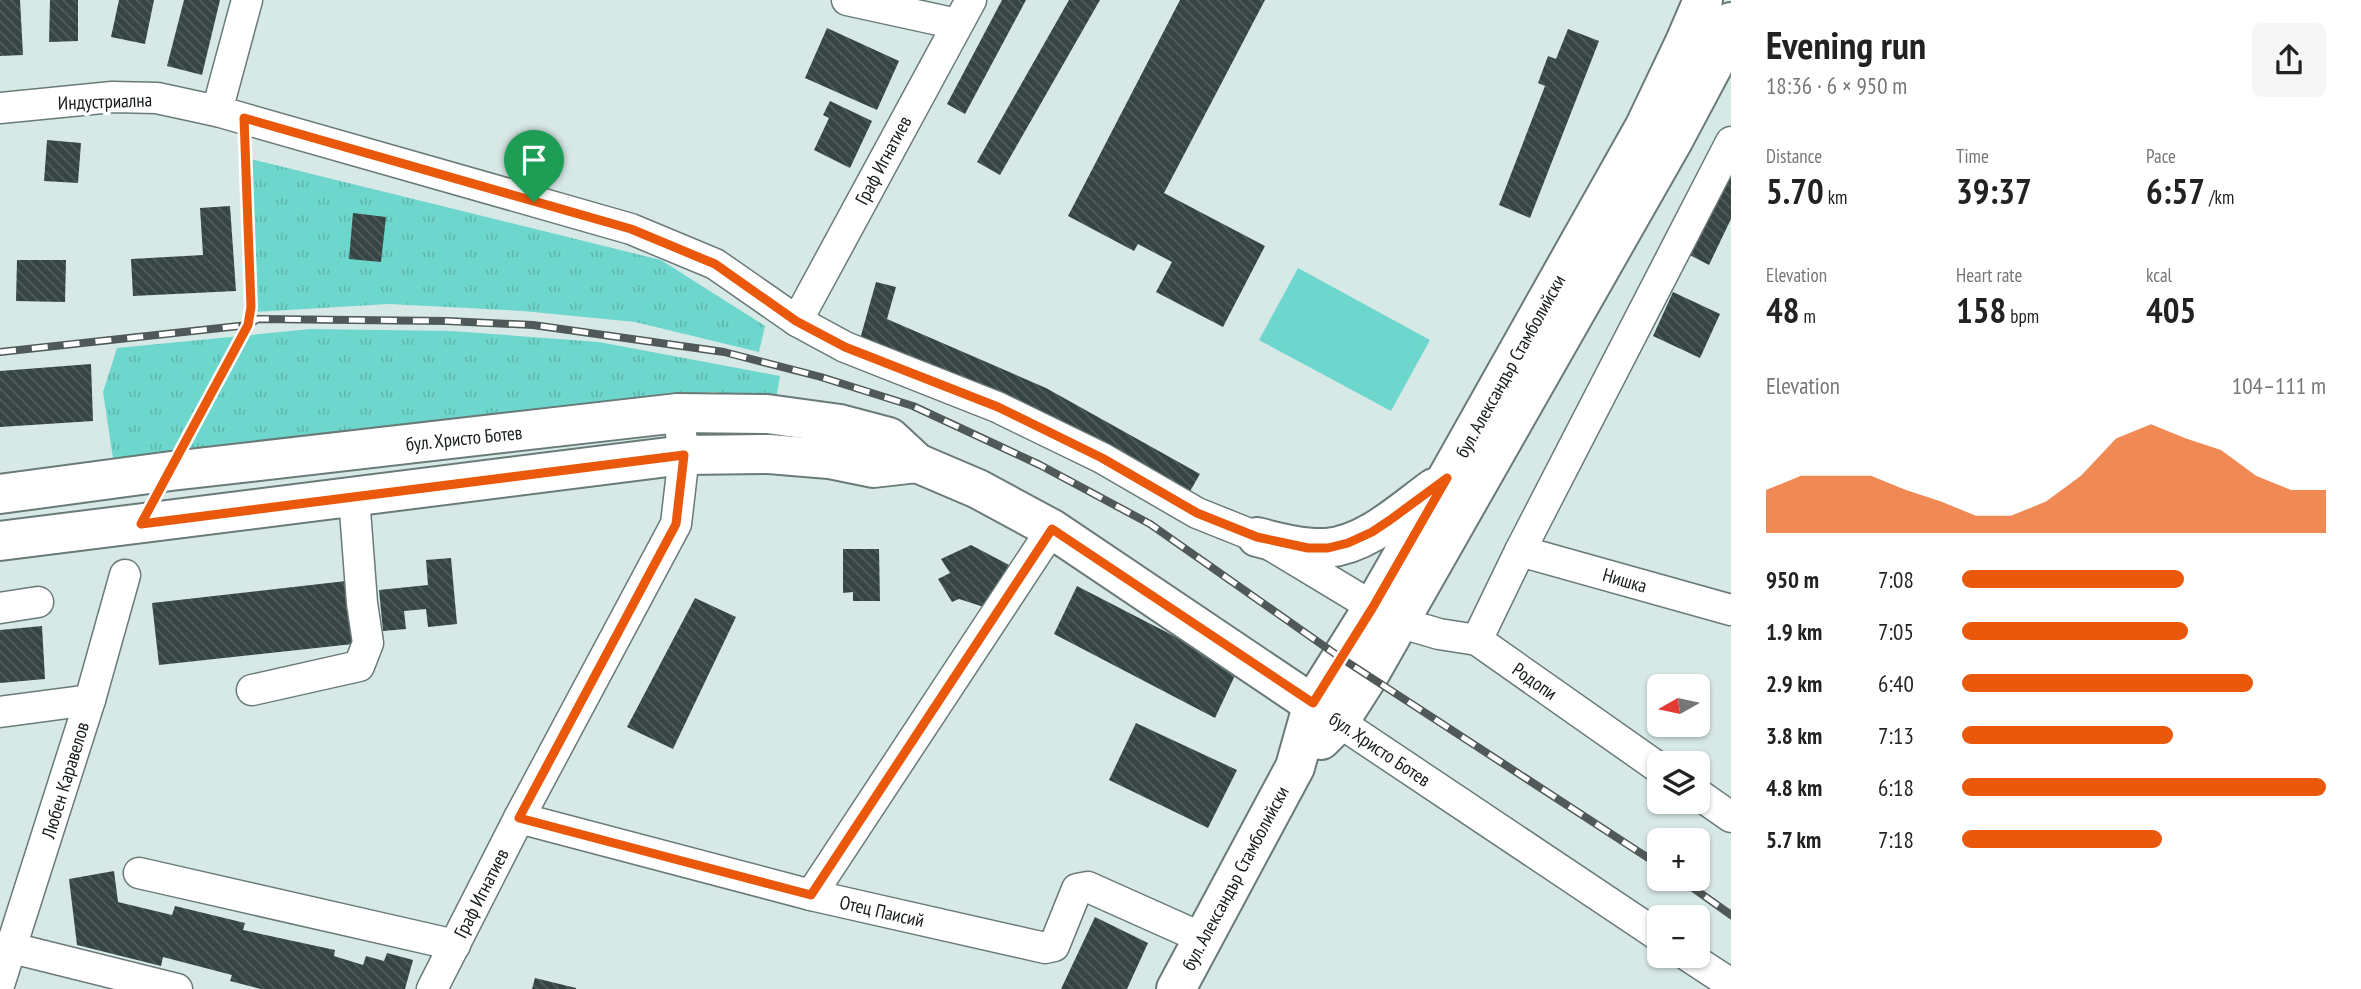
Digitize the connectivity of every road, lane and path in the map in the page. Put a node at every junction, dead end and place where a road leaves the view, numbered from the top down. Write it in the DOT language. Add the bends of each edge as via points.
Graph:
graph roads {
  1 [pos="247,0"];
  2 [pos="847,0"];
  3 [pos="1703,0"];
  4 [pos="964,12"];
  5 [pos="1731,22"];
  6 [pos="0,108"];
  7 [pos="230,115"];
  8 [pos="1731,142"];
  9 [pos="796,321"];
  10 [pos="678,413"];
  11 [pos="684,455"];
  12 [pos="917,463"];
  13 [pos="171,471"];
  14 [pos="1447,478"];
  15 [pos="0,494"];
  16 [pos="354,497"];
  17 [pos="1052,529"];
  18 [pos="1257,537"];
  19 [pos="0,541"];
  20 [pos="1520,551"];
  21 [pos="125,575"];
  22 [pos="38,603"];
  23 [pos="0,608"];
  24 [pos="1731,610"];
  25 [pos="1385,614"];
  26 [pos="1477,640"];
  27 [pos="252,690"];
  28 [pos="90,700"];
  29 [pos="0,712"];
  30 [pos="1326,712"];
  31 [pos="1647,760"];
  32 [pos="1710,802"];
  33 [pos="1731,817"];
  34 [pos="519,818"];
  35 [pos="139,873"];
  36 [pos="811,895"];
  37 [pos="1647,928"];
  38 [pos="1202,938"];
  39 [pos="455,944"];
  40 [pos="12,948"];
  41 [pos="1706,968"];
  42 [pos="0,982"];
  43 [pos="1731,984"];
  44 [pos="1180,988"];
  45 [pos="177,989"];
  46 [pos="432,989"];
  1 -- 7 [label="street"];
  2 -- 4 [label="street"];
  3 -- 14 [label="main road, бул. Александър Стамболийски" via="1645,126"];
  4 -- 9 [label="street, Граф Игнатиев"];
  5 -- 25 [label="main road, бул. Александър Стамболийски" via="1674,139"];
  6 -- 7 [label="street, Индустриална" via="112,97 157,98"];
  7 -- 9 [label="street, Индустриална" via="631,229 715,264"];
  7 -- 13 [label="path" via="251,307 248,325"];
  8 -- 20 [label="street"];
  9 -- 18 [label="street, Индустриална" via="845,347 998,407 1102,458 1197,513"];
  10 -- 11 [label="street, Граф Игнатиев"];
  10 -- 12 [label="main road, бул. Христо Ботев" via="766,414 841,424 889,437"];
  10 -- 13 [label="main road, бул. Христо Ботев"];
  11 -- 12 [label="main road, бул. Христо Ботев" via="769,454 873,468"];
  11 -- 16 [label="main road, бул. Христо Ботев"];
  11 -- 34 [label="street, Граф Игнатиев" via="676,524"];
  12 -- 17 [label="main road, бул. Христо Ботев"];
  13 -- 15 [label="main road, бул. Христо Ботев"];
  14 -- 18 [label="main road" via="1372,532 1348,543 1308,548"];
  14 -- 25 [label="main road, бул. Александър Стамболийски"];
  16 -- 19 [label="main road, бул. Христо Ботев"];
  16 -- 27 [label="street" via="368,643 359,666"];
  17 -- 30 [label="main road, бул. Христо Ботев"];
  17 -- 36 [label="street"];
  18 -- 25 [label="street, Индустриална"];
  20 -- 24 [label="street, Нишка"];
  20 -- 26 [label="street"];
  21 -- 28 [label="street, Любен Каравелов"];
  22 -- 23 [label="street"];
  25 -- 26 [label="street, Родопи" via="1439,634"];
  25 -- 30 [label="main road, бул. Александър Стамболийски"];
  26 -- 31 [label="street, Родопи"];
  28 -- 29 [label="street"];
  28 -- 40 [label="street, Любен Каравелов"];
  30 -- 37 [label="street, бул. Христо Ботев"];
  30 -- 38 [label="main road, бул. Александър Стамболийски"];
  32 -- 33 [label="street"];
  34 -- 36 [label="street, Отец Паисий"];
  34 -- 39 [label="street, Граф Игнатиев"];
  35 -- 39 [label="street"];
  36 -- 38 [label="street, Отец Паисий" via="1049,948 1054,946 1077,889 1088,887"];
  38 -- 44 [label="main road, бул. Александър Стамболийски"];
  39 -- 46 [label="street, Граф Игнатиев"];
  40 -- 42 [label="street, Любен Каравелов"];
  40 -- 45 [label="street"];
  41 -- 43 [label="street"];
}
